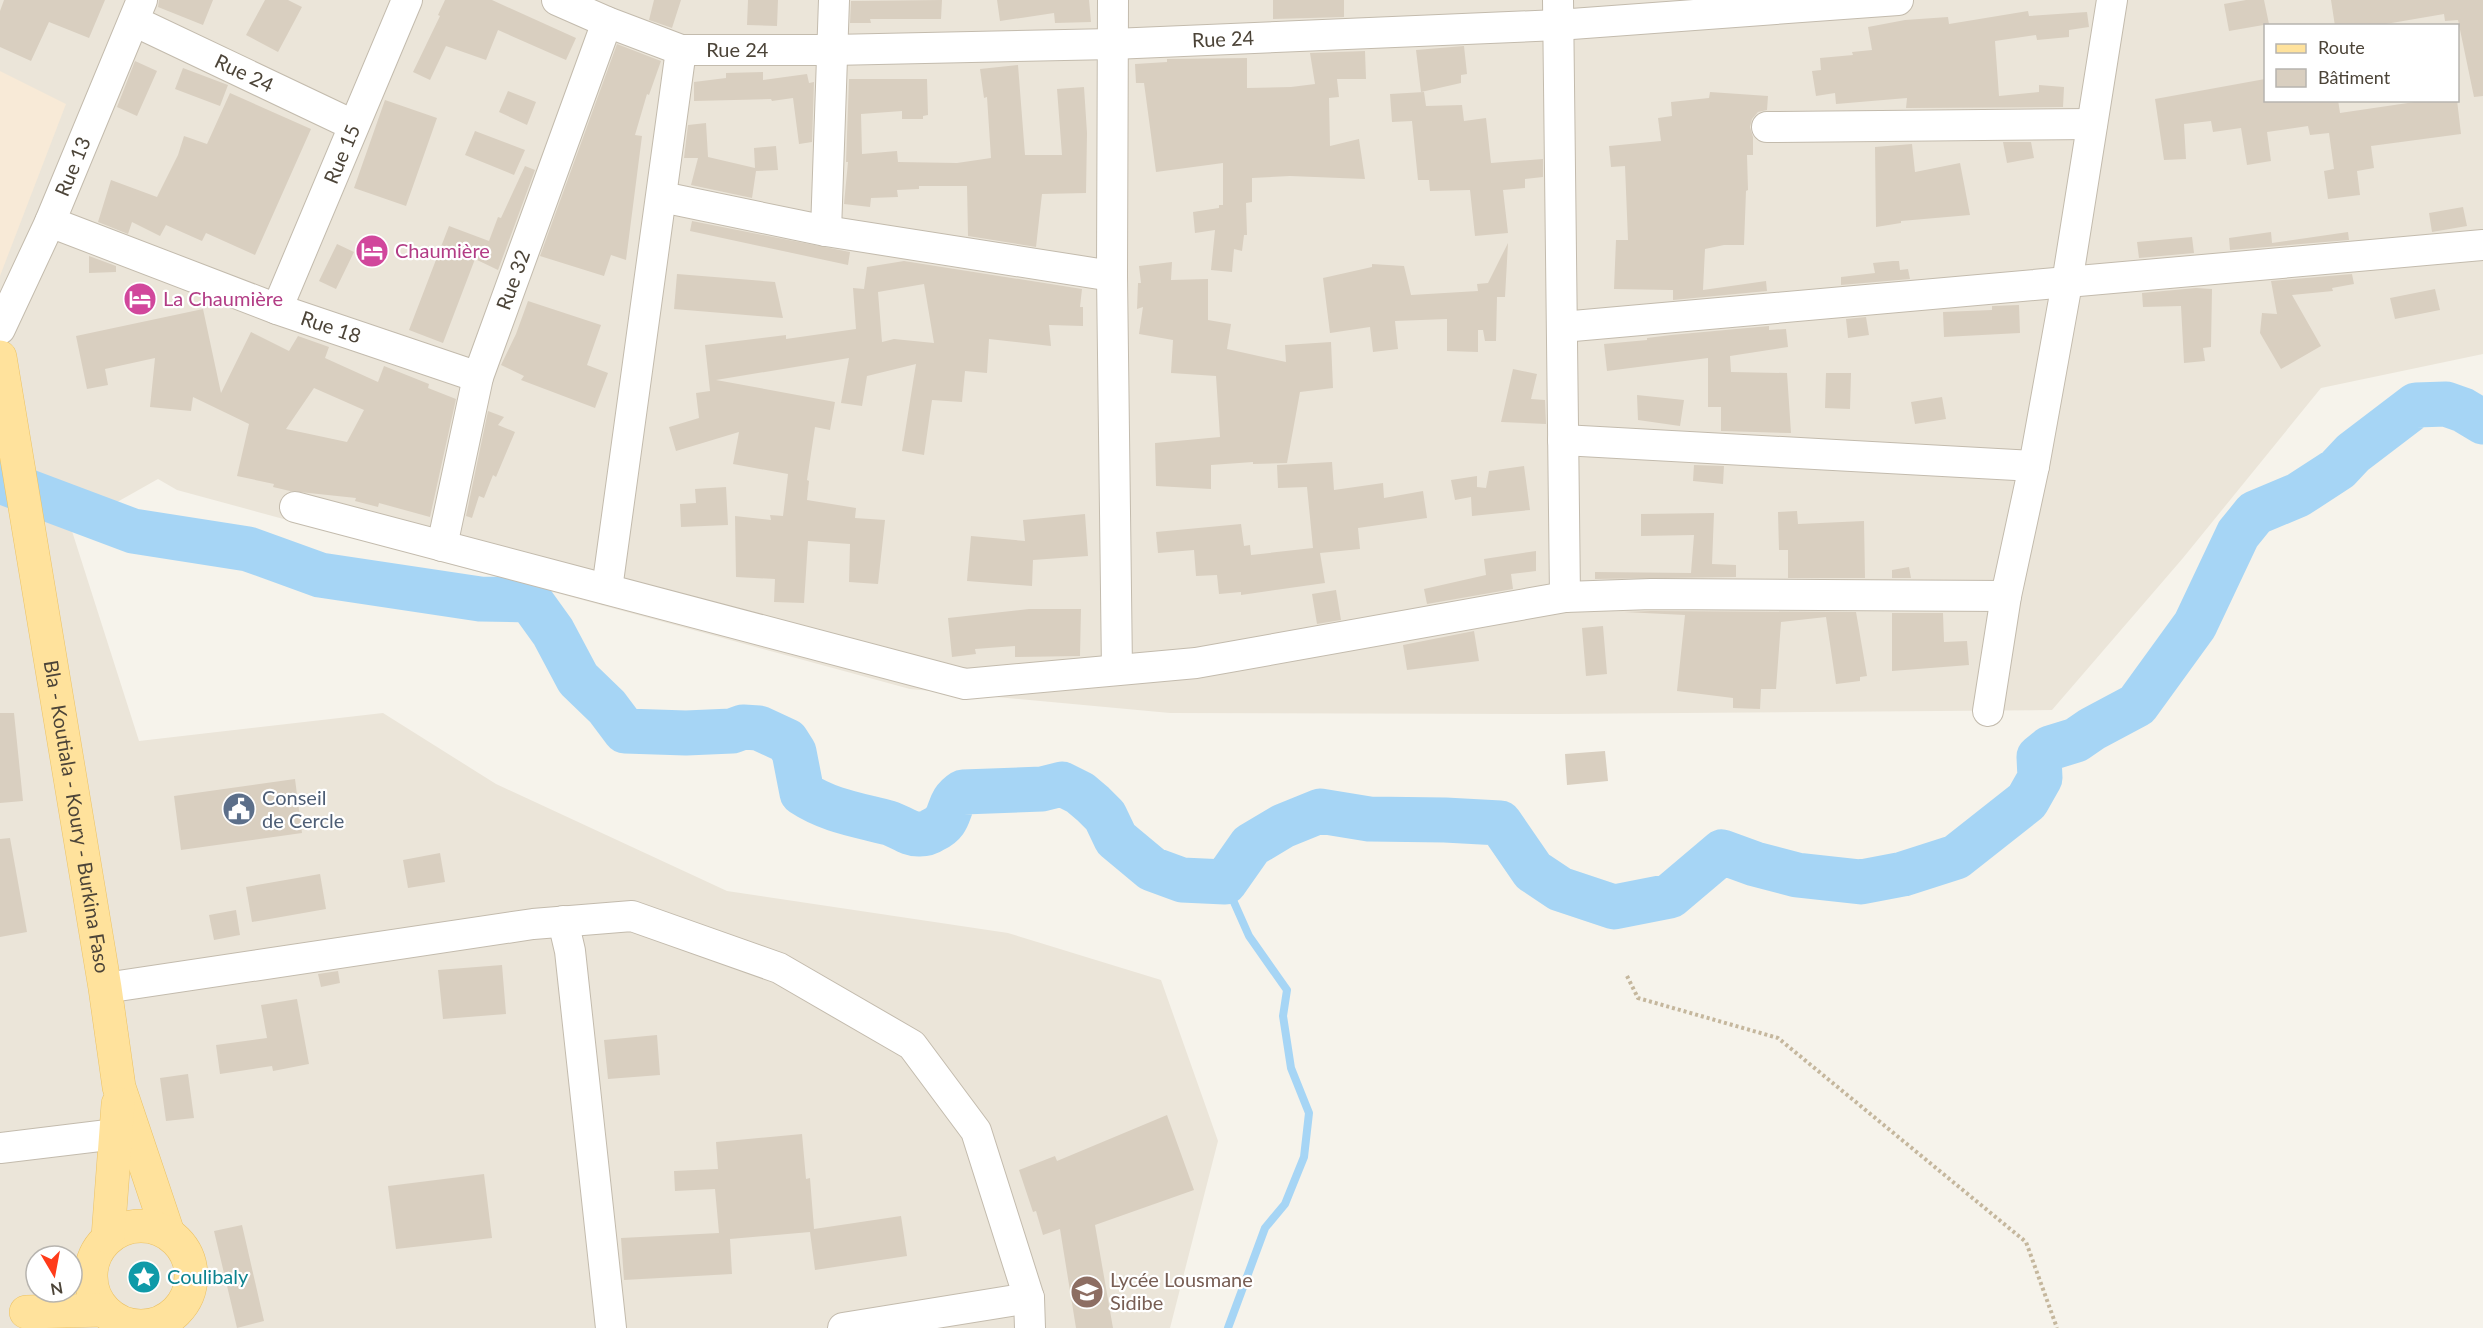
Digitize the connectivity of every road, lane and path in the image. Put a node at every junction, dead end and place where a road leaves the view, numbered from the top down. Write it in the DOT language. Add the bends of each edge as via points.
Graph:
graph roads {
  1 [pos="407,0"];
  2 [pos="557,0"];
  3 [pos="834,0"];
  4 [pos="1113,0"];
  5 [pos="1898,0"];
  6 [pos="2112,0"];
  7 [pos="138,10"];
  8 [pos="1558,13"];
  9 [pos="607,22"];
  10 [pos="1113,44"];
  11 [pos="681,50"];
  12 [pos="832,50"];
  13 [pos="2092,124"];
  14 [pos="353,125"];
  15 [pos="1767,127"];
  16 [pos="662,197"];
  17 [pos="50,222"];
  18 [pos="826,231"];
  19 [pos="2483,245"];
  20 [pos="1112,276"];
  21 [pos="2067,283"];
  22 [pos="277,309"];
  23 [pos="1562,327"];
  24 [pos="0,329"];
  25 [pos="0,357"];
  26 [pos="478,377"];
  27 [pos="1563,440"];
  28 [pos="2034,466"];
  29 [pos="296,507"];
  30 [pos="442,546"];
  31 [pos="607,589"];
  32 [pos="2006,596"];
  33 [pos="1565,597"];
  34 [pos="1117,670"];
  35 [pos="1989,711"];
  36 [pos="563,921"];
  37 [pos="1627,976"];
  38 [pos="105,988"];
  39 [pos="119,1087"];
  40 [pos="116,1134"];
  41 [pos="0,1148"];
  42 [pos="168,1233"];
  43 [pos="103,1244"];
  44 [pos="84,1261"];
  45 [pos="1029,1298"];
  46 [pos="27,1311"];
  47 [pos="189,1313"];
  48 [pos="115,1320"];
  49 [pos="611,1328"];
  50 [pos="843,1328"];
  51 [pos="1030,1328"];
  52 [pos="2057,1328"];
  1 -- 14 [label="street, Rue 15"];
  2 -- 9 [label="street, Rue 24"];
  3 -- 12 [label="street"];
  4 -- 10 [label="street"];
  5 -- 8 [label="street, Rue 24"];
  6 -- 13 [label="street"];
  7 -- 14 [label="street, Rue 24"];
  7 -- 17 [label="street, Rue 13"];
  8 -- 10 [label="street, Rue 24"];
  8 -- 23 [label="street"];
  9 -- 11 [label="street, Rue 24"];
  9 -- 26 [label="street, Rue 32"];
  10 -- 12 [label="street, Rue 24"];
  10 -- 20 [label="street"];
  11 -- 12 [label="street, Rue 24"];
  11 -- 16 [label="street"];
  12 -- 18 [label="street"];
  13 -- 15 [label="street"];
  13 -- 21 [label="street"];
  14 -- 22 [label="street, Rue 15"];
  16 -- 18 [label="street"];
  16 -- 31 [label="street"];
  17 -- 22 [label="street, Rue 18"];
  17 -- 24 [label="street, Rue 13"];
  18 -- 20 [label="street"];
  19 -- 21 [label="street"];
  20 -- 34 [label="street"];
  21 -- 23 [label="street"];
  21 -- 28 [label="street"];
  22 -- 26 [label="street, Rue 18"];
  23 -- 27 [label="street"];
  25 -- 38 [label="main road, Bla - Koutiala - Koury - Burkina Faso"];
  26 -- 30 [label="street, Rue 32"];
  27 -- 28 [label="street"];
  27 -- 33 [label="street"];
  28 -- 32 [label="street"];
  29 -- 30 [label="street"];
  30 -- 31 [label="street"];
  31 -- 34 [label="street" via="965,684"];
  32 -- 33 [label="street"];
  32 -- 35 [label="street"];
  33 -- 34 [label="street" via="1196,663"];
  36 -- 38 [label="street"];
  36 -- 45 [label="street" via="632,916 779,968 912,1045 976,1131"];
  36 -- 49 [label="street" via="570,951"];
  37 -- 52 [label="path" via="1638,998 1778,1038 2026,1242"];
  38 -- 39 [label="main road, Bla - Koutiala - Koury - Burkina Faso"];
  39 -- 40 [label="main road"];
  39 -- 42 [label="main road"];
  40 -- 41 [label="street"];
  40 -- 43 [label="main road"];
  42 -- 43 [label="main road" via="152,1226 134,1226 123,1228"];
  42 -- 47 [label="main road" via="185,1252 191,1268"];
  43 -- 44 [label="main road"];
  43 -- 48 [label="main road" via="91,1264 91,1282 96,1299"];
  45 -- 50 [label="street"];
  45 -- 51 [label="street"];
  46 -- 48 [label="main road"];
  47 -- 48 [label="main road" via="175,1312 164,1321 147,1326"];
}
